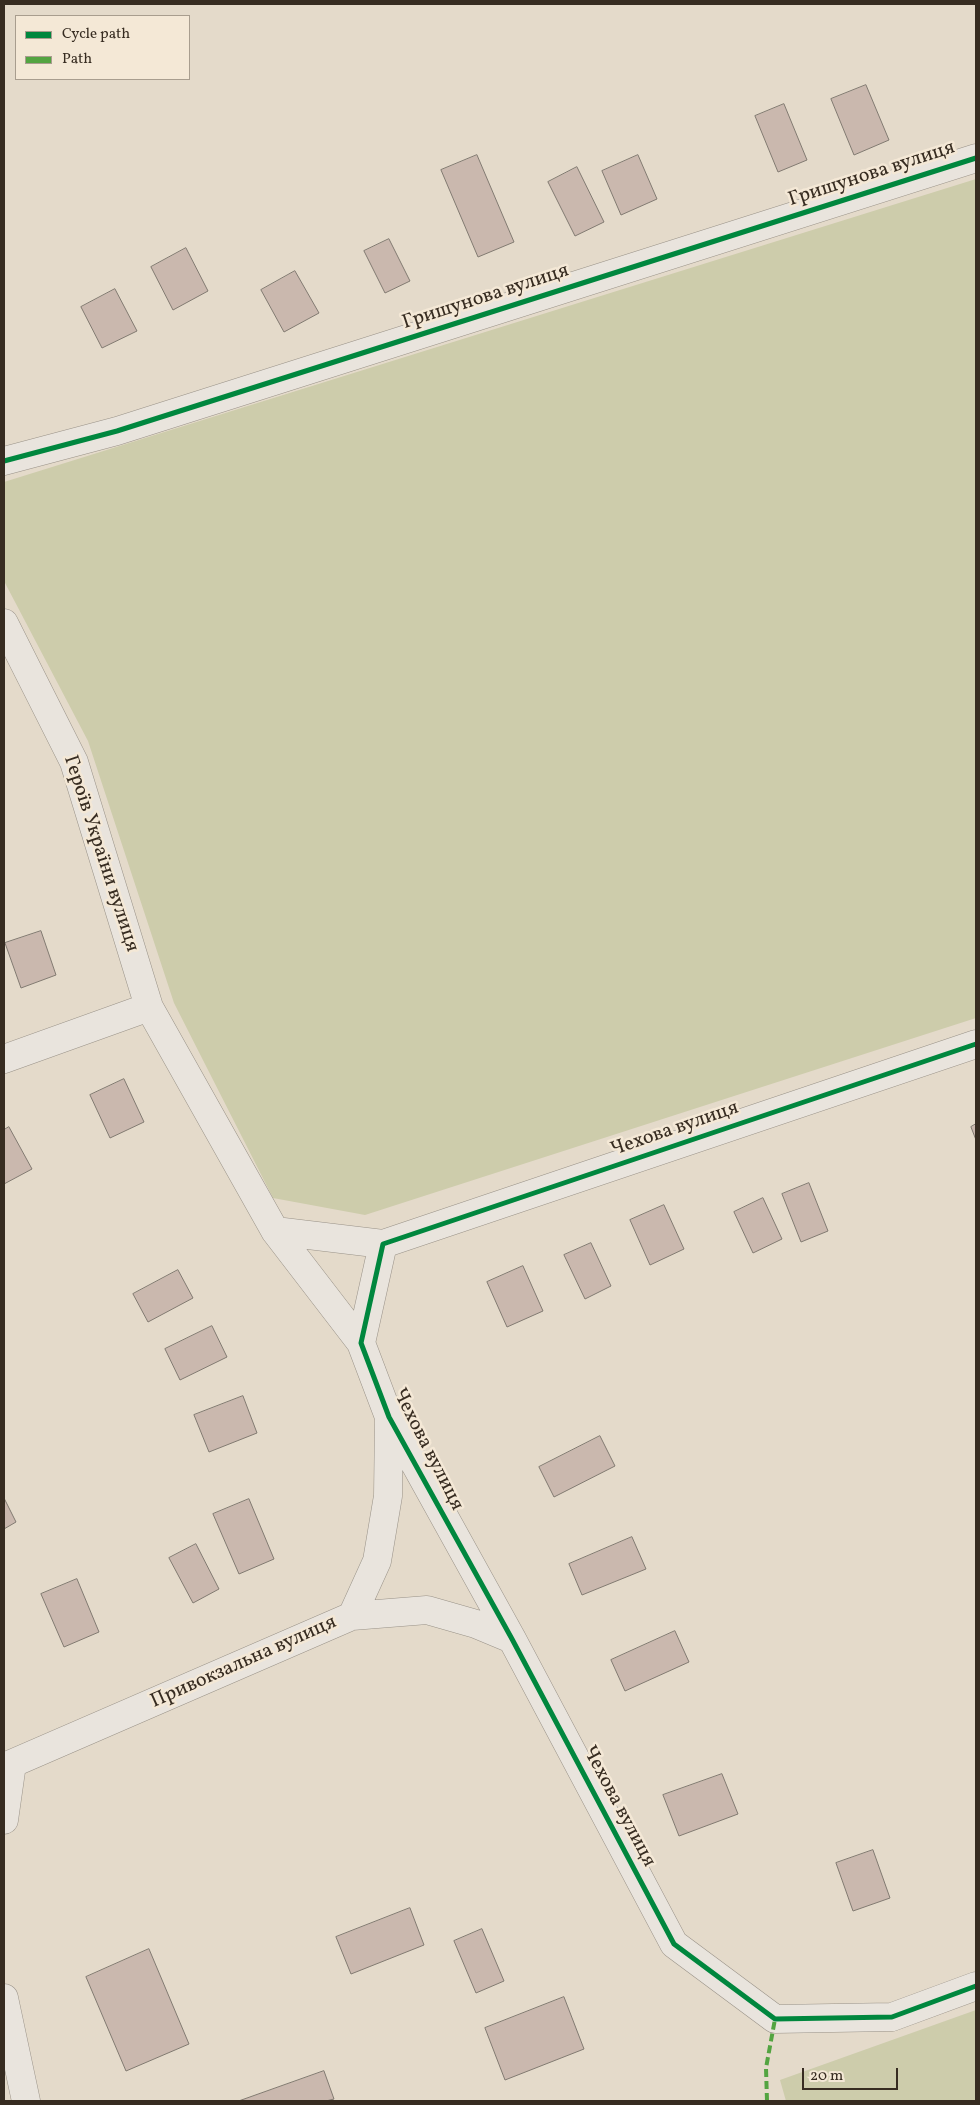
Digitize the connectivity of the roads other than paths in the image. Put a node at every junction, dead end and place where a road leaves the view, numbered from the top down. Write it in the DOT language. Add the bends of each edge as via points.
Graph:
graph roads {
  1 [pos="976,158"];
  2 [pos="4,461"];
  3 [pos="4,623"];
  4 [pos="149,1007"];
  5 [pos="976,1044"];
  6 [pos="4,1059"];
  7 [pos="275,1231"];
  8 [pos="383,1244"];
  9 [pos="360,1342"];
  10 [pos="389,1417"];
  11 [pos="352,1616"];
  12 [pos="512,1639"];
  13 [pos="8,1765"];
  14 [pos="4,1820"];
  15 [pos="976,1986"];
  16 [pos="4,1998"];
  17 [pos="26,2101"];
  1 -- 2 [label="street, Гришунова вулиця" via="117,431"];
  3 -- 4 [label="street, Героїв України вулиця" via="74,762"];
  4 -- 6 [label="street"];
  4 -- 7 [label="street, Героїв України вулиця"];
  5 -- 8 [label="street, Чехова вулиця"];
  7 -- 8 [label="street"];
  7 -- 9 [label="street, Героїв України вулиця"];
  8 -- 9 [label="street"];
  9 -- 10 [label="street, Чехова вулиця"];
  10 -- 11 [label="street, Привокзальна вулиця" via="388,1496 377,1561"];
  10 -- 12 [label="street, Чехова вулиця"];
  11 -- 12 [label="street" via="427,1610 476,1624"];
  11 -- 13 [label="street, Привокзальна вулиця"];
  12 -- 15 [label="street, Чехова вулиця" via="674,1944 775,2019 892,2017"];
  13 -- 14 [label="street"];
  16 -- 17 [label="street"];
}
